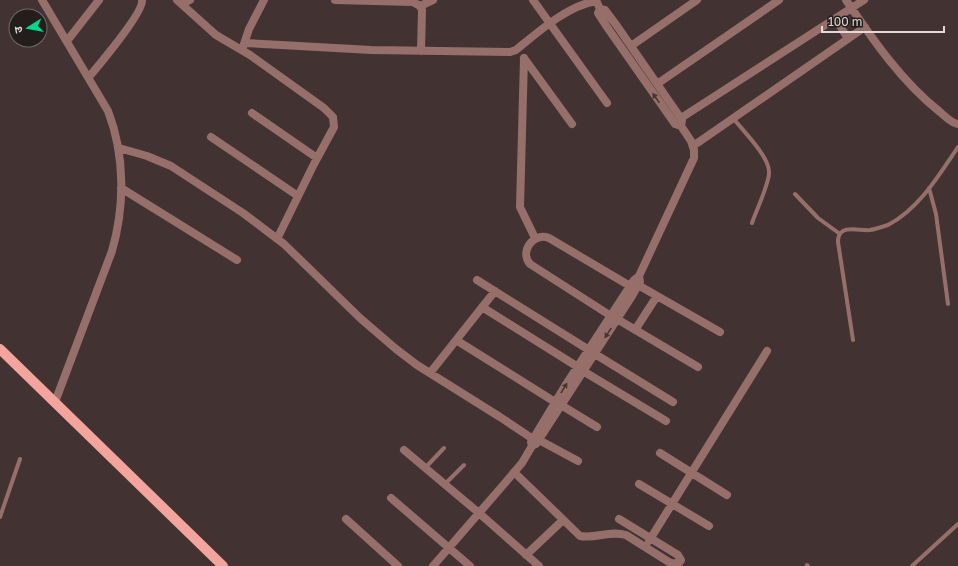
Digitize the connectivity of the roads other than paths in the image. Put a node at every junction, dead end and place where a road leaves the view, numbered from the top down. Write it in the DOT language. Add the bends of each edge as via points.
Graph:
graph roads {
  1 [pos="100,0"];
  2 [pos="142,0"];
  3 [pos="190,0"];
  4 [pos="264,0"];
  5 [pos="335,0"];
  6 [pos="433,0"];
  7 [pos="534,0"];
  8 [pos="697,0"];
  9 [pos="779,0"];
  10 [pos="846,0"];
  11 [pos="864,0"];
  12 [pos="45,1"];
  13 [pos="180,2"];
  14 [pos="599,3"];
  15 [pos="420,6"];
  16 [pos="852,9"];
  17 [pos="836,19"];
  18 [pos="550,24"];
  19 [pos="865,28"];
  20 [pos="848,39"];
  21 [pos="67,40"];
  22 [pos="244,46"];
  23 [pos="631,46"];
  24 [pos="518,49"];
  25 [pos="421,51"];
  26 [pos="524,58"];
  27 [pos="89,77"];
  28 [pos="657,84"];
  29 [pos="607,103"];
  30 [pos="252,113"];
  31 [pos="733,118"];
  32 [pos="681,122"];
  33 [pos="572,124"];
  34 [pos="958,124"];
  35 [pos="211,137"];
  36 [pos="693,146"];
  37 [pos="958,147"];
  38 [pos="119,148"];
  39 [pos="317,158"];
  40 [pos="121,188"];
  41 [pos="929,188"];
  42 [pos="795,194"];
  43 [pos="298,196"];
  44 [pos="752,223"];
  45 [pos="840,234"];
  46 [pos="535,238"];
  47 [pos="277,239"];
  48 [pos="237,260"];
  49 [pos="477,280"];
  50 [pos="634,285"];
  51 [pos="495,291"];
  52 [pos="657,296"];
  53 [pos="948,304"];
  54 [pos="482,307"];
  55 [pos="614,317"];
  56 [pos="635,330"];
  57 [pos="720,332"];
  58 [pos="456,340"];
  59 [pos="853,340"];
  60 [pos="0,348"];
  61 [pos="767,351"];
  62 [pos="592,352"];
  63 [pos="698,366"];
  64 [pos="580,369"];
  65 [pos="430,373"];
  66 [pos="55,402"];
  67 [pos="672,402"];
  68 [pos="558,404"];
  69 [pos="666,421"];
  70 [pos="597,427"];
  71 [pos="535,441"];
  72 [pos="444,448"];
  73 [pos="404,450"];
  74 [pos="660,453"];
  75 [pos="20,459"];
  76 [pos="578,461"];
  77 [pos="464,465"];
  78 [pos="426,467"];
  79 [pos="514,472"];
  80 [pos="692,474"];
  81 [pos="445,484"];
  82 [pos="639,484"];
  83 [pos="726,495"];
  84 [pos="392,498"];
  85 [pos="672,505"];
  86 [pos="479,513"];
  87 [pos="0,517"];
  88 [pos="346,519"];
  89 [pos="619,519"];
  90 [pos="563,520"];
  91 [pos="958,524"];
  92 [pos="709,526"];
  93 [pos="652,538"];
  94 [pos="646,547"];
  95 [pos="449,548"];
  96 [pos="526,555"];
  97 [pos="223,566"];
  98 [pos="398,566"];
  99 [pos="433,566"];
  100 [pos="470,566"];
  101 [pos="539,566"];
  102 [pos="912,566"];
  1 -- 21 [label="street"];
  2 -- 27 [label="street" via="134,18"];
  3 -- 13 [label="street"];
  4 -- 22 [label="street" via="252,21"];
  5 -- 15 [label="street" via="413,2"];
  6 -- 15 [label="street"];
  7 -- 18 [label="street"];
  8 -- 23 [label="street"];
  9 -- 28 [label="street"];
  10 -- 16 [label="street"];
  11 -- 16 [label="street"];
  12 -- 21 [label="street"];
  13 -- 22 [label="street" via="216,35"];
  14 -- 18 [label="street" via="582,4"];
  14 -- 23 [label="street"];
  32 -- 14 [label="street, one-way" via="675,124 607,27 598,13"];
  15 -- 25 [label="street"];
  16 -- 17 [label="street"];
  16 -- 19 [label="street"];
  17 -- 20 [label="street"];
  17 -- 32 [label="street" via="768,61"];
  18 -- 24 [label="street"];
  18 -- 29 [label="street"];
  19 -- 20 [label="street"];
  19 -- 34 [label="street" via="915,89 947,118"];
  20 -- 31 [label="street"];
  21 -- 27 [label="street"];
  22 -- 25 [label="street"];
  22 -- 39 [label="street" via="333,117 334,127"];
  23 -- 28 [label="street"];
  24 -- 25 [label="street" via="510,52"];
  24 -- 26 [label="street"];
  26 -- 33 [label="street"];
  26 -- 46 [label="street" via="520,207"];
  27 -- 38 [label="street" via="114,124"];
  28 -- 32 [label="street"];
  30 -- 39 [label="street"];
  31 -- 36 [label="street"];
  31 -- 44 [label="lane" via="763,155 769,170 768,180"];
  32 -- 36 [label="street"];
  35 -- 43 [label="street"];
  36 -- 50 [label="street" via="694,158 690,168 639,276 634,280"];
  37 -- 41 [label="lane"];
  38 -- 40 [label="street"];
  38 -- 47 [label="street" via="171,166 243,213"];
  39 -- 43 [label="street"];
  40 -- 48 [label="street"];
  40 -- 66 [label="street" via="118,226 112,251"];
  41 -- 45 [label="lane" via="891,223 878,229 847,230"];
  41 -- 53 [label="lane" via="936,214"];
  42 -- 45 [label="lane" via="818,218"];
  43 -- 47 [label="street"];
  45 -- 59 [label="lane" via="838,242"];
  46 -- 50 [label="street" via="549,238"];
  46 -- 55 [label="street" via="525,254 530,264"];
  47 -- 65 [label="street" via="381,337"];
  49 -- 51 [label="street"];
  50 -- 52 [label="street"];
  50 -- 55 [label="street"];
  51 -- 54 [label="street"];
  51 -- 62 [label="street"];
  52 -- 56 [label="street"];
  52 -- 57 [label="street"];
  54 -- 58 [label="street"];
  54 -- 64 [label="street"];
  55 -- 56 [label="street"];
  55 -- 62 [label="street"];
  56 -- 63 [label="street"];
  58 -- 65 [label="street"];
  58 -- 68 [label="street"];
  60 -- 66 [label="main road"];
  61 -- 80 [label="street"];
  62 -- 64 [label="street"];
  62 -- 67 [label="street"];
  64 -- 68 [label="street"];
  64 -- 69 [label="street"];
  65 -- 71 [label="street"];
  66 -- 97 [label="main road"];
  68 -- 70 [label="street"];
  68 -- 71 [label="street"];
  71 -- 76 [label="street"];
  71 -- 79 [label="street"];
  72 -- 78 [label="lane"];
  73 -- 78 [label="street"];
  74 -- 80 [label="street"];
  75 -- 87 [label="lane"];
  77 -- 81 [label="lane"];
  78 -- 81 [label="street"];
  79 -- 86 [label="street"];
  79 -- 90 [label="street"];
  80 -- 83 [label="street"];
  80 -- 85 [label="street"];
  81 -- 86 [label="street"];
  82 -- 85 [label="street"];
  84 -- 95 [label="street"];
  85 -- 92 [label="street"];
  85 -- 93 [label="street"];
  86 -- 95 [label="street"];
  86 -- 96 [label="street"];
  88 -- 98 [label="street"];
  89 -- 93 [label="street"];
  90 -- 94 [label="street" via="580,536 621,533"];
  90 -- 96 [label="street"];
  91 -- 102 [label="lane"];
  93 -- 94 [label="street"];
  93 -- 94 [label="street" via="678,555 680,562 672,564"];
  95 -- 99 [label="street"];
  95 -- 100 [label="street"];
  96 -- 101 [label="street"];
}
